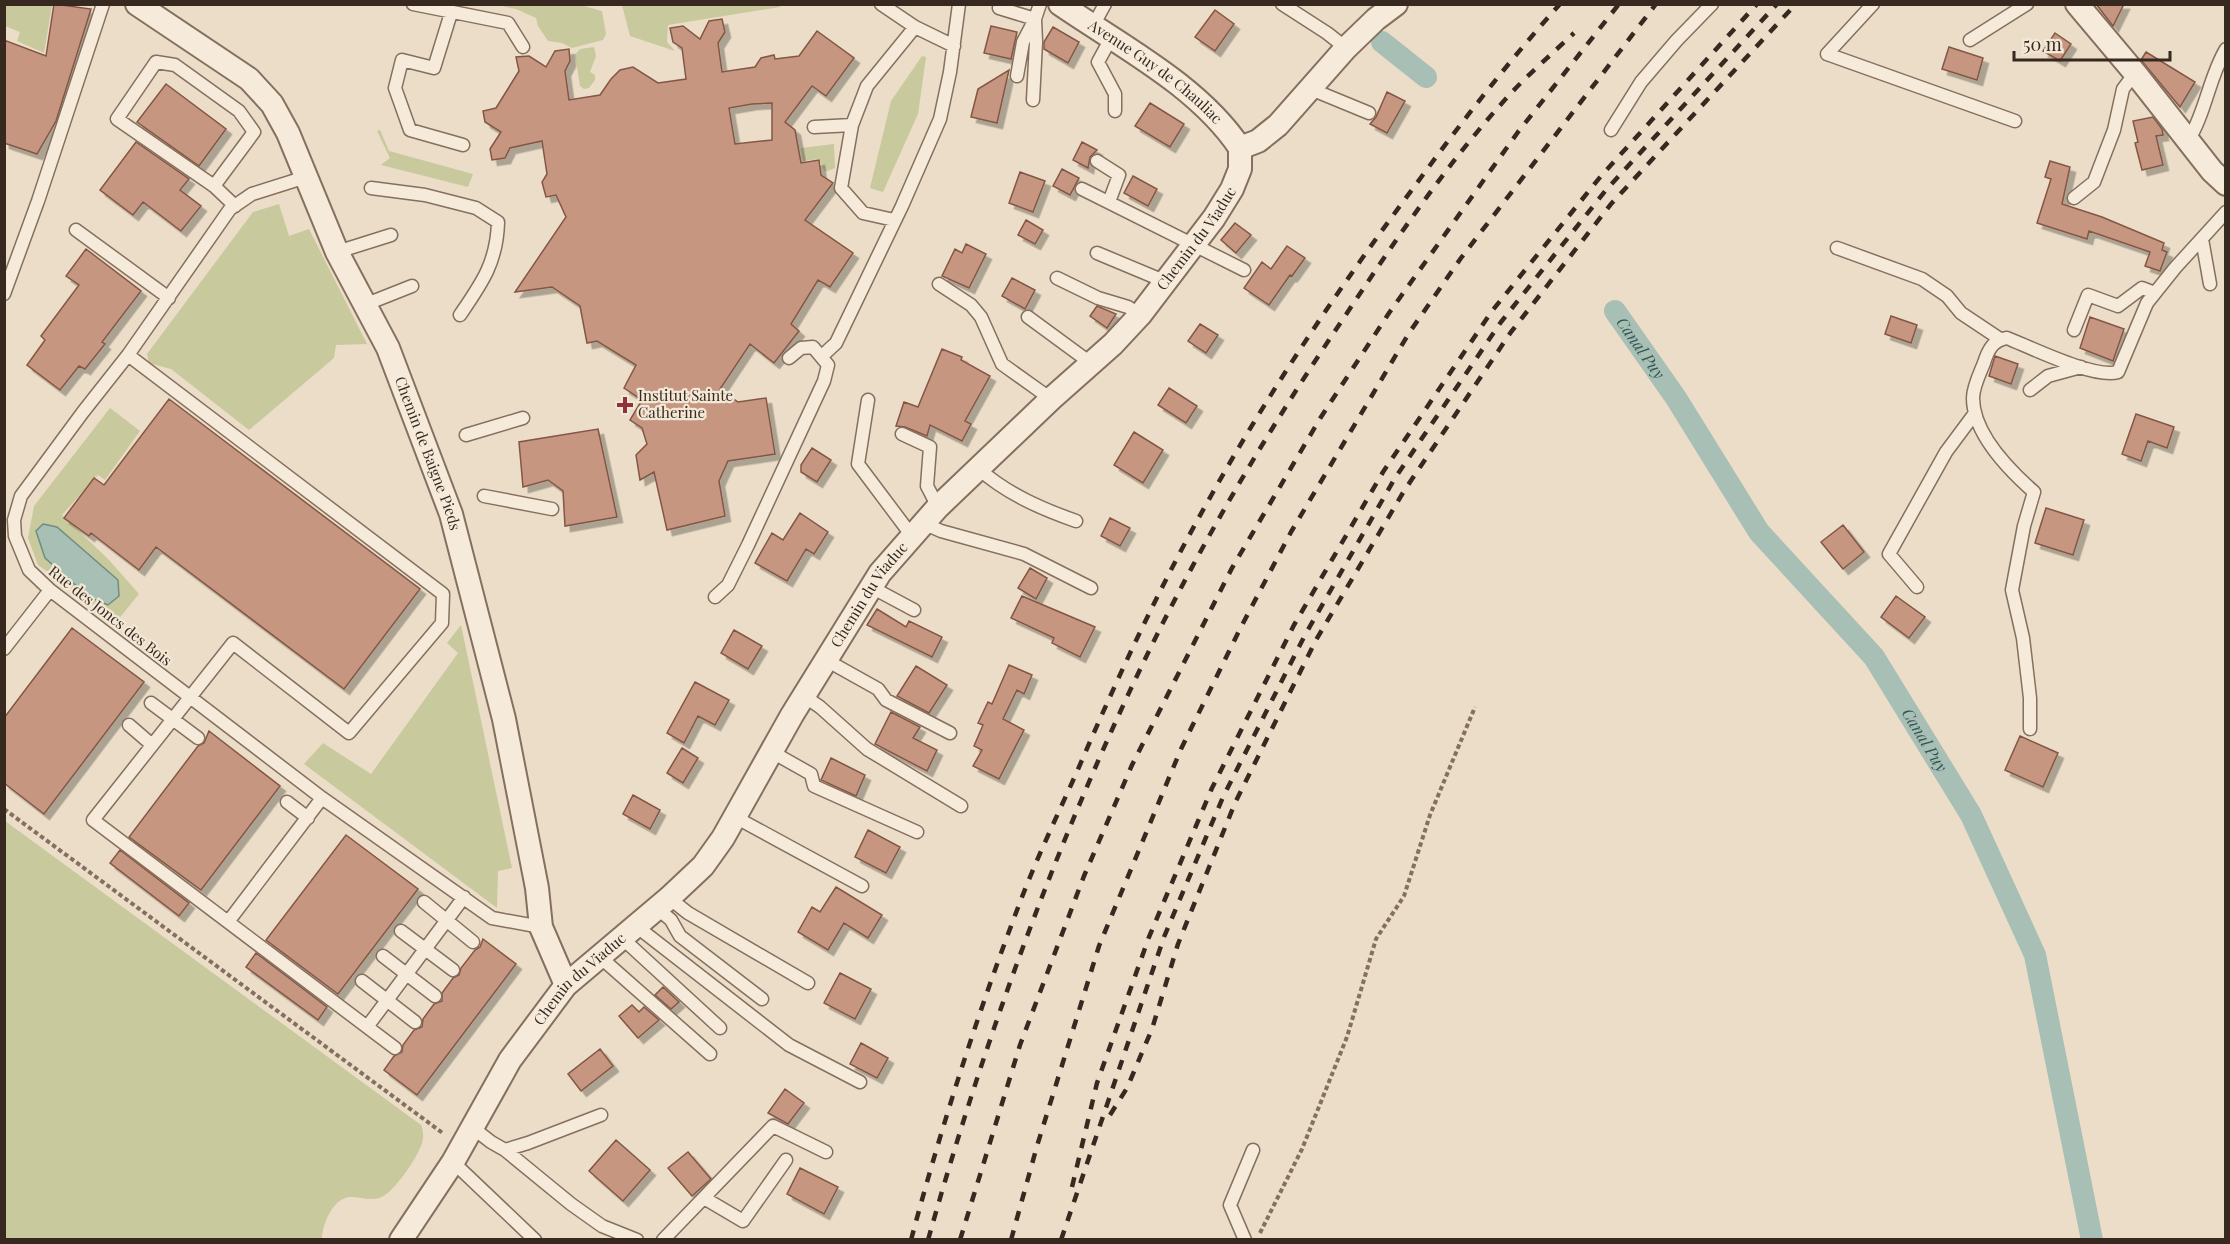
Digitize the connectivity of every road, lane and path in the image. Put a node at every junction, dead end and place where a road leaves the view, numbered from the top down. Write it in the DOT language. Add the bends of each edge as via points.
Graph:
graph roads {
  1 [pos="103,4"];
  2 [pos="137,4"];
  3 [pos="412,4"];
  4 [pos="881,4"];
  5 [pos="959,4"];
  6 [pos="1040,4"];
  7 [pos="1106,4"];
  8 [pos="1282,4"];
  9 [pos="1396,4"];
  10 [pos="1712,4"];
  11 [pos="1873,4"];
  12 [pos="2027,4"];
  13 [pos="2077,4"];
  14 [pos="999,8"];
  15 [pos="451,14"];
  16 [pos="1085,18"];
  17 [pos="1035,19"];
  18 [pos="915,27"];
  19 [pos="1970,40"];
  20 [pos="1351,43"];
  21 [pos="954,46"];
  22 [pos="523,47"];
  23 [pos="2226,49"];
  24 [pos="2136,73"];
  25 [pos="1017,76"];
  26 [pos="1312,85"];
  27 [pos="1033,100"];
  28 [pos="1115,111"];
  29 [pos="1369,113"];
  30 [pos="2015,121"];
  31 [pos="852,125"];
  32 [pos="814,127"];
  33 [pos="1611,130"];
  34 [pos="2188,141"];
  35 [pos="463,145"];
  36 [pos="1240,148"];
  37 [pos="1097,161"];
  38 [pos="306,177"];
  39 [pos="2226,184"];
  40 [pos="214,186"];
  41 [pos="371,188"];
  42 [pos="1082,189"];
  43 [pos="2074,198"];
  44 [pos="1108,202"];
  45 [pos="235,206"];
  46 [pos="2226,212"];
  47 [pos="894,220"];
  48 [pos="76,230"];
  49 [pos="391,235"];
  50 [pos="2202,239"];
  51 [pos="1193,244"];
  52 [pos="1837,248"];
  53 [pos="337,252"];
  54 [pos="1096,253"];
  55 [pos="1244,270"];
  56 [pos="1057,278"];
  57 [pos="1164,281"];
  58 [pos="939,284"];
  59 [pos="2210,284"];
  60 [pos="412,286"];
  61 [pos="2155,293"];
  62 [pos="4,294"];
  63 [pos="169,298"];
  64 [pos="364,305"];
  65 [pos="460,315"];
  66 [pos="1140,315"];
  67 [pos="1028,317"];
  68 [pos="2074,330"];
  69 [pos="2000,339"];
  70 [pos="128,355"];
  71 [pos="822,356"];
  72 [pos="789,358"];
  73 [pos="1092,364"];
  74 [pos="2081,367"];
  75 [pos="2030,390"];
  76 [pos="1051,399"];
  77 [pos="868,400"];
  78 [pos="1975,413"];
  79 [pos="523,418"];
  80 [pos="902,434"];
  81 [pos="466,435"];
  82 [pos="979,470"];
  83 [pos="484,496"];
  84 [pos="552,509"];
  85 [pos="1076,521"];
  86 [pos="925,522"];
  87 [pos="871,587"];
  88 [pos="1917,587"];
  89 [pos="1091,588"];
  90 [pos="50,590"];
  91 [pos="715,597"];
  92 [pos="914,610"];
  93 [pos="4,649"];
  94 [pos="826,660"];
  95 [pos="804,696"];
  96 [pos="189,697"];
  97 [pos="151,703"];
  98 [pos="1475,706"];
  99 [pos="171,719"];
  100 [pos="129,725"];
  101 [pos="2030,729"];
  102 [pos="950,734"];
  103 [pos="198,738"];
  104 [pos="151,744"];
  105 [pos="772,752"];
  106 [pos="322,798"];
  107 [pos="287,802"];
  108 [pos="961,806"];
  109 [pos="4,809"];
  110 [pos="735,817"];
  111 [pos="308,818"];
  112 [pos="916,832"];
  113 [pos="862,886"];
  114 [pos="464,897"];
  115 [pos="424,902"];
  116 [pos="663,903"];
  117 [pos="228,922"];
  118 [pos="447,922"];
  119 [pos="542,927"];
  120 [pos="401,931"];
  121 [pos="629,932"];
  122 [pos="473,942"];
  123 [pos="426,950"];
  124 [pos="383,956"];
  125 [pos="600,957"];
  126 [pos="453,970"];
  127 [pos="407,975"];
  128 [pos="362,981"];
  129 [pos="808,982"];
  130 [pos="566,985"];
  131 [pos="435,996"];
  132 [pos="762,999"];
  133 [pos="388,1000"];
  134 [pos="415,1022"];
  135 [pos="367,1027"];
  136 [pos="720,1028"];
  137 [pos="395,1048"];
  138 [pos="710,1054"];
  139 [pos="860,1082"];
  140 [pos="601,1115"];
  141 [pos="473,1128"];
  142 [pos="450,1138"];
  143 [pos="505,1149"];
  144 [pos="1253,1150"];
  145 [pos="826,1152"];
  146 [pos="786,1160"];
  147 [pos="453,1162"];
  148 [pos="704,1197"];
  149 [pos="401,1239"];
  150 [pos="535,1239"];
  151 [pos="637,1239"];
  152 [pos="663,1239"];
  153 [pos="1245,1239"];
  154 [pos="1257,1239"];
  1 -- 62 [label="lane"];
  2 -- 38 [label="street, Chemin de Baigne Pieds" via="249,79 272,104"];
  3 -- 15 [label="lane"];
  4 -- 18 [label="lane"];
  5 -- 21 [label="lane"];
  6 -- 17 [label="lane"];
  7 -- 16 [label="lane"];
  8 -- 20 [label="lane"];
  9 -- 20 [label="street"];
  10 -- 33 [label="lane" via="1641,82"];
  11 -- 30 [label="lane" via="1827,54"];
  12 -- 19 [label="lane"];
  13 -- 24 [label="street"];
  14 -- 17 [label="lane"];
  15 -- 22 [label="lane" via="508,23"];
  15 -- 35 [label="lane" via="434,68 402,60 395,88 410,130"];
  16 -- 28 [label="lane" via="1098,62 1115,94"];
  16 -- 36 [label="street, Avenue Guy de Chauliac" via="1204,106"];
  17 -- 25 [label="lane" via="1023,42"];
  17 -- 27 [label="lane"];
  18 -- 21 [label="lane"];
  18 -- 31 [label="lane" via="867,86"];
  20 -- 26 [label="street"];
  21 -- 47 [label="lane" via="940,119"];
  23 -- 34 [label="lane" via="2199,124"];
  24 -- 34 [label="street"];
  24 -- 43 [label="lane" via="2123,88 2114,130 2094,182"];
  26 -- 29 [label="lane" via="1318,92"];
  26 -- 36 [label="street" via="1278,125 1258,141"];
  31 -- 32 [label="lane"];
  31 -- 47 [label="lane" via="841,188 863,213"];
  34 -- 39 [label="street"];
  36 -- 51 [label="street, Chemin du Viaduc" via="1240,169 1232,189"];
  37 -- 44 [label="lane" via="1119,175"];
  38 -- 45 [label="lane, Rue des Joncs des Bois" via="252,194"];
  38 -- 53 [label="street, Chemin de Baigne Pieds"];
  40 -- 40 [label="lane" via="254,132 239,111 175,65 156,62 117,119"];
  40 -- 45 [label="lane"];
  41 -- 65 [label="lane" via="424,195 476,208 498,222 498,244 483,282"];
  42 -- 44 [label="lane"];
  44 -- 51 [label="lane"];
  45 -- 63 [label="lane, Rue des Joncs des Bois"];
  46 -- 50 [label="lane"];
  47 -- 71 [label="lane" via="836,343"];
  48 -- 63 [label="lane"];
  49 -- 53 [label="lane"];
  50 -- 59 [label="lane"];
  50 -- 61 [label="lane"];
  51 -- 55 [label="lane"];
  51 -- 57 [label="street, Chemin du Viaduc"];
  52 -- 69 [label="lane" via="1922,279 1947,296 1961,313"];
  53 -- 64 [label="street, Chemin de Baigne Pieds"];
  54 -- 57 [label="lane"];
  56 -- 66 [label="lane"];
  57 -- 66 [label="street, Chemin du Viaduc"];
  58 -- 76 [label="lane" via="971,305 981,317 1002,364"];
  60 -- 64 [label="lane"];
  61 -- 68 [label="lane" via="2142,288 2118,306 2088,295"];
  61 -- 74 [label="lane" via="2147,303 2118,372 2094,372"];
  63 -- 70 [label="lane, Rue des Joncs des Bois"];
  64 -- 119 [label="street, Chemin de Baigne Pieds" via="388,348 451,514 504,719"];
  66 -- 73 [label="street, Chemin du Viaduc"];
  67 -- 73 [label="lane"];
  69 -- 74 [label="lane" via="2007,338"];
  69 -- 78 [label="lane" via="1986,356 1972,395"];
  70 -- 90 [label="lane, Rue des Joncs des Bois" via="21,496 14,520 15,536 29,570"];
  70 -- 96 [label="lane" via="443,594 442,623 350,733 233,643"];
  71 -- 72 [label="lane" via="813,347 801,348"];
  71 -- 91 [label="lane" via="828,365 824,381 728,585"];
  73 -- 76 [label="street, Chemin du Viaduc"];
  74 -- 75 [label="lane" via="2048,376"];
  76 -- 82 [label="street, Chemin du Viaduc"];
  77 -- 86 [label="lane" via="858,464"];
  78 -- 88 [label="lane" via="1946,452 1889,554"];
  78 -- 101 [label="lane" via="2005,466 2034,492 2012,590 2024,638"];
  79 -- 81 [label="lane"];
  80 -- 86 [label="lane" via="930,447"];
  82 -- 85 [label="lane" via="1044,510"];
  82 -- 86 [label="street, Chemin du Viaduc"];
  83 -- 84 [label="lane"];
  86 -- 87 [label="street, Chemin du Viaduc"];
  86 -- 89 [label="lane" via="941,531 1024,554"];
  87 -- 92 [label="lane"];
  87 -- 94 [label="street, Chemin du Viaduc"];
  90 -- 93 [label="lane"];
  90 -- 96 [label="lane, Rue des Joncs des Bois"];
  94 -- 95 [label="street, Chemin du Viaduc"];
  94 -- 102 [label="lane" via="878,689 886,700"];
  95 -- 105 [label="street, Chemin du Viaduc"];
  95 -- 108 [label="lane" via="867,749"];
  96 -- 99 [label="lane"];
  96 -- 106 [label="lane, Rue des Joncs des Bois"];
  97 -- 99 [label="lane"];
  98 -- 154 [label="path" via="1430,814 1404,896 1376,939 1347,1036 1302,1149"];
  99 -- 103 [label="lane"];
  99 -- 104 [label="lane"];
  100 -- 104 [label="lane"];
  104 -- 117 [label="lane" via="93,820"];
  105 -- 110 [label="street, Chemin du Viaduc"];
  105 -- 112 [label="lane" via="811,774 814,786"];
  106 -- 111 [label="lane"];
  106 -- 114 [label="lane, Rue des Joncs des Bois"];
  107 -- 111 [label="lane"];
  109 -- 142 [label="path"];
  110 -- 113 [label="lane"];
  110 -- 116 [label="street, Chemin du Viaduc" via="703,866"];
  111 -- 117 [label="lane"];
  114 -- 118 [label="lane"];
  114 -- 119 [label="lane, Rue des Joncs des Bois" via="492,918"];
  115 -- 118 [label="lane"];
  116 -- 121 [label="street, Chemin du Viaduc"];
  116 -- 129 [label="lane" via="688,913"];
  116 -- 132 [label="lane" via="680,936"];
  117 -- 135 [label="lane"];
  118 -- 122 [label="lane"];
  118 -- 123 [label="lane"];
  119 -- 130 [label="street, Chemin de Baigne Pieds"];
  120 -- 123 [label="lane"];
  121 -- 125 [label="street, Chemin du Viaduc"];
  121 -- 136 [label="lane"];
  121 -- 139 [label="lane" via="789,1045"];
  123 -- 126 [label="lane"];
  123 -- 127 [label="lane"];
  124 -- 127 [label="lane"];
  125 -- 130 [label="street, Chemin du Viaduc"];
  125 -- 138 [label="lane"];
  127 -- 131 [label="lane"];
  127 -- 133 [label="lane"];
  128 -- 133 [label="lane"];
  130 -- 141 [label="street, Chemin du Viaduc" via="510,1060"];
  133 -- 134 [label="lane"];
  133 -- 135 [label="lane"];
  135 -- 137 [label="lane"];
  140 -- 143 [label="lane"];
  141 -- 143 [label="lane"];
  141 -- 147 [label="street, Chemin du Viaduc"];
  143 -- 151 [label="lane" via="602,1226"];
  144 -- 153 [label="lane" via="1230,1205"];
  145 -- 148 [label="lane" via="772,1126"];
  146 -- 148 [label="lane" via="743,1221"];
  147 -- 149 [label="street, Chemin du Viaduc"];
  147 -- 150 [label="lane"];
  148 -- 152 [label="lane"];
}
